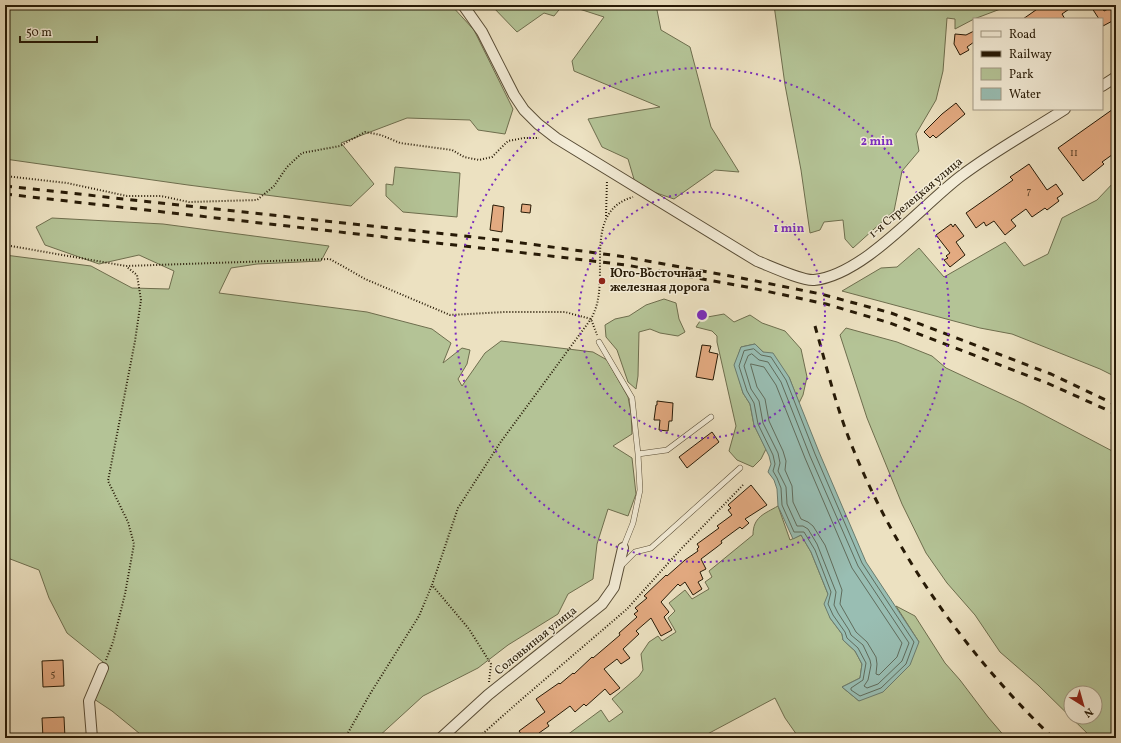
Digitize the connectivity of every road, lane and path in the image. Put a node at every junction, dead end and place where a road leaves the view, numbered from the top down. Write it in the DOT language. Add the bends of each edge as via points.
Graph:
graph roads {
  1 [pos="463,5"];
  2 [pos="1116,77"];
  3 [pos="1103,85"];
  4 [pos="1063,110"];
  5 [pos="556,138"];
  6 [pos="608,169"];
  7 [pos="5,176"];
  8 [pos="648,193"];
  9 [pos="606,217"];
  10 [pos="5,245"];
  11 [pos="126,266"];
  12 [pos="591,319"];
  13 [pos="600,342"];
  14 [pos="711,417"];
  15 [pos="638,454"];
  16 [pos="740,468"];
  17 [pos="743,485"];
  18 [pos="623,548"];
  19 [pos="617,570"];
  20 [pos="432,585"];
  21 [pos="103,668"];
  22 [pos="488,695"];
  23 [pos="92,738"];
  24 [pos="345,738"];
  25 [pos="440,738"];
  26 [pos="478,738"];
  1 -- 5 [label="street" via="482,32 517,100 538,124"];
  2 -- 3 [label="street"];
  4 -- 8 [label="street, 1-я Стрелецкая улица" via="960,176 867,257 841,272 813,280 786,273 757,260"];
  5 -- 6 [label="street"];
  5 -- 7 [label="path" via="508,141 492,157 478,160 464,157 452,150 400,143 365,132 340,146 302,153 287,167 274,186 257,200 189,202 161,196 127,196 67,183"];
  6 -- 8 [label="street"];
  6 -- 9 [label="path"];
  8 -- 9 [label="path" via="622,200"];
  9 -- 12 [label="path" via="601,237 598,299"];
  10 -- 11 [label="path"];
  11 -- 12 [label="path" via="330,259 365,279 450,315 565,312"];
  11 -- 21 [label="path" via="137,275 141,300 108,481 128,522 134,544 125,594 113,642"];
  12 -- 13 [label="path"];
  12 -- 20 [label="path" via="500,443 458,508"];
  13 -- 15 [label="lane" via="632,398"];
  14 -- 15 [label="lane" via="667,450"];
  15 -- 18 [label="lane" via="640,490 633,523"];
  16 -- 19 [label="lane" via="651,548 635,552"];
  17 -- 26 [label="path" via="627,609"];
  18 -- 19 [label="street, Соловьиная улица"];
  19 -- 22 [label="street, Соловьиная улица" via="614,587 602,604"];
  20 -- 22 [label="path" via="469,629 491,664"];
  20 -- 24 [label="path" via="419,616"];
  21 -- 23 [label="street" via="89,701"];
  22 -- 25 [label="street, Соловьиная улица"];
}
